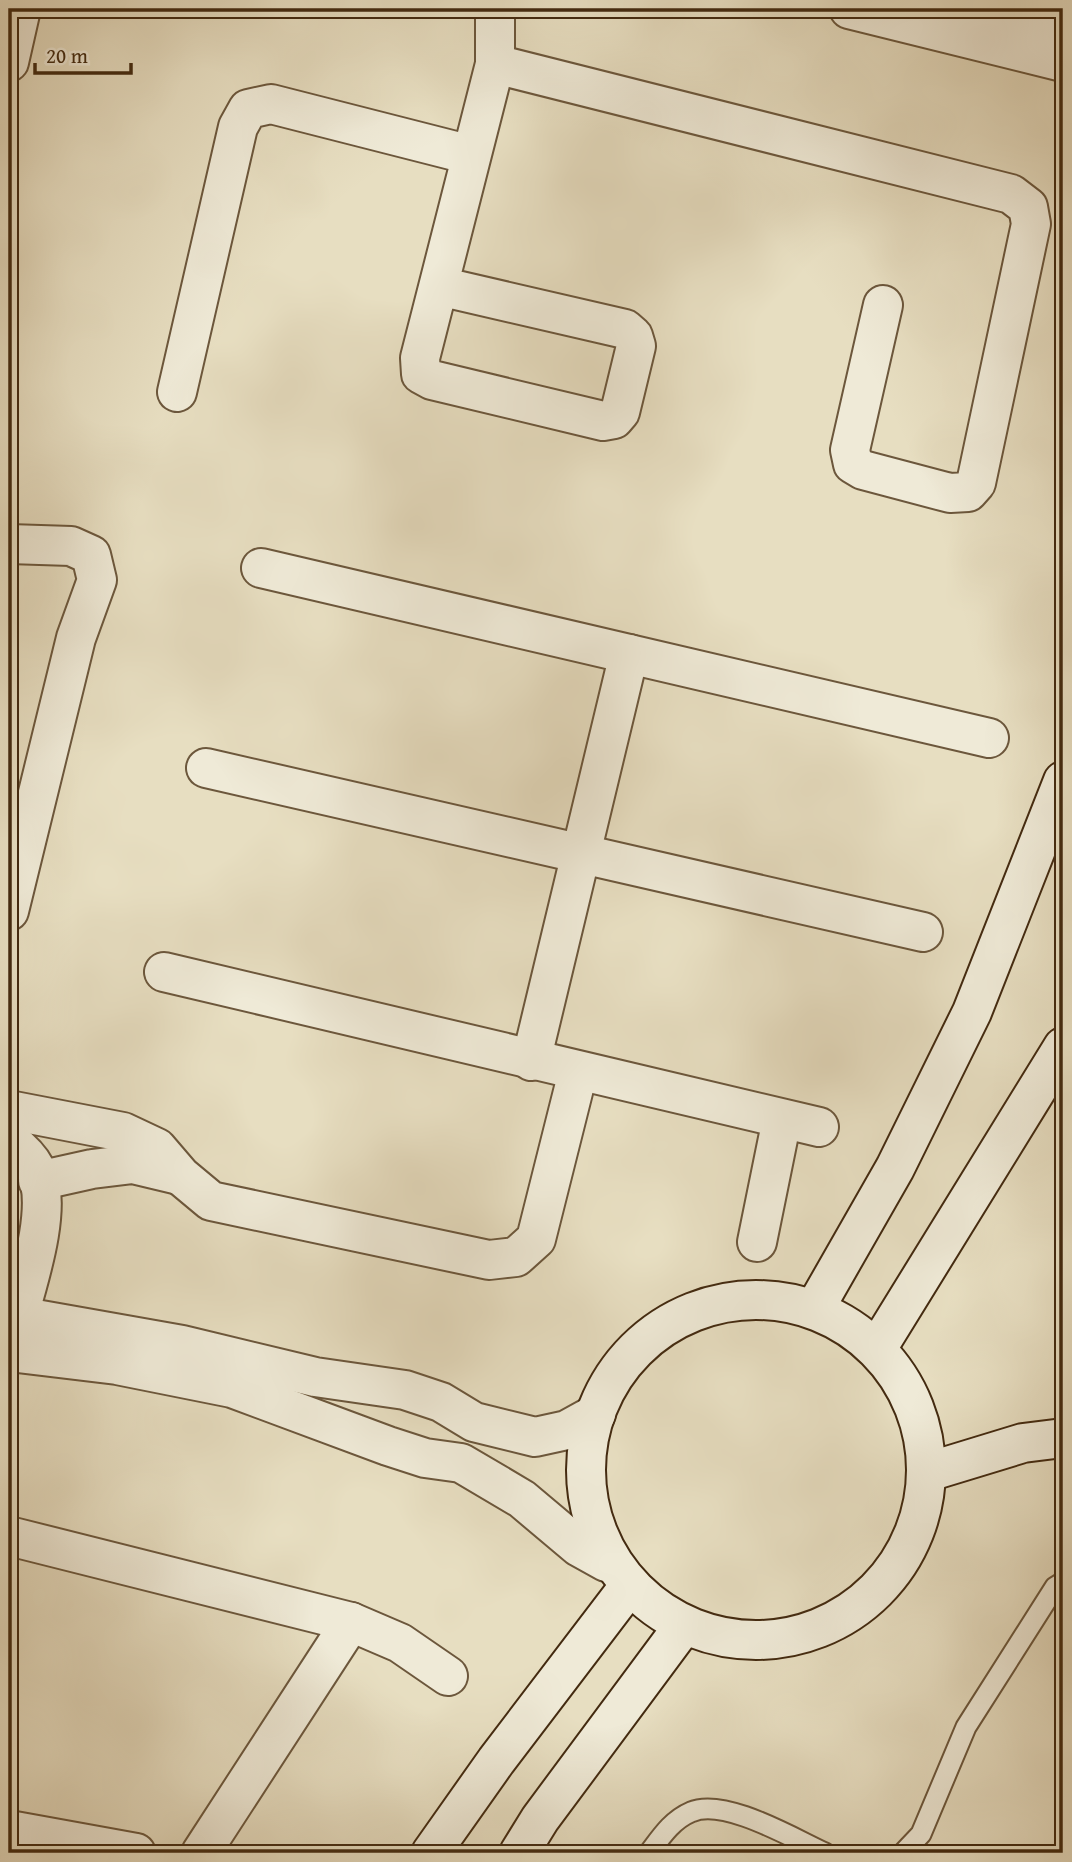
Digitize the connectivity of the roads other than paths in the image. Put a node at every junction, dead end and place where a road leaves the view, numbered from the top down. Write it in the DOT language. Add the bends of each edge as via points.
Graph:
graph roads {
  1 [pos="21,9"];
  2 [pos="495,9"];
  3 [pos="849,9"];
  4 [pos="977,9"];
  5 [pos="1063,30"];
  6 [pos="9,62"];
  7 [pos="1063,62"];
  8 [pos="495,64"];
  9 [pos="471,155"];
  10 [pos="439,286"];
  11 [pos="883,305"];
  12 [pos="177,392"];
  13 [pos="9,544"];
  14 [pos="261,568"];
  15 [pos="629,654"];
  16 [pos="989,738"];
  17 [pos="206,768"];
  18 [pos="1063,781"];
  19 [pos="20,819"];
  20 [pos="580,855"];
  21 [pos="9,911"];
  22 [pos="923,932"];
  23 [pos="164,972"];
  24 [pos="1063,1047"];
  25 [pos="531,1061"];
  26 [pos="578,1072"];
  27 [pos="9,1110"];
  28 [pos="782,1119"];
  29 [pos="819,1127"];
  30 [pos="9,1140"];
  31 [pos="181,1176"];
  32 [pos="38,1181"];
  33 [pos="757,1242"];
  34 [pos="21,1267"];
  35 [pos="815,1308"];
  36 [pos="12,1340"];
  37 [pos="878,1348"];
  38 [pos="596,1414"];
  39 [pos="474,1422"];
  40 [pos="1063,1438"];
  41 [pos="461,1463"];
  42 [pos="928,1472"];
  43 [pos="9,1536"];
  44 [pos="618,1573"];
  45 [pos="1063,1582"];
  46 [pos="351,1622"];
  47 [pos="684,1625"];
  48 [pos="448,1676"];
  49 [pos="9,1830"];
  50 [pos="136,1853"];
  51 [pos="201,1853"];
  52 [pos="431,1853"];
  53 [pos="519,1853"];
  54 [pos="649,1853"];
  55 [pos="825,1853"];
  56 [pos="903,1853"];
  1 -- 6 [label="street"];
  2 -- 8 [label="street"];
  3 -- 7 [label="street"];
  4 -- 5 [label="street"];
  8 -- 9 [label="street"];
  8 -- 11 [label="street" via="1011,194 1028,207 1031,224 976,483 968,492 950,493 853,464 850,450"];
  9 -- 10 [label="street"];
  9 -- 12 [label="street" via="271,104 248,109 238,127"];
  10 -- 10 [label="street" via="625,329 636,346 620,412 603,421 421,374 420,358"];
  13 -- 19 [label="street" via="71,546 91,555 97,580"];
  14 -- 15 [label="street"];
  15 -- 16 [label="street"];
  15 -- 20 [label="street"];
  17 -- 20 [label="street"];
  18 -- 35 [label="street" via="972,1012 895,1168"];
  19 -- 21 [label="street"];
  20 -- 22 [label="street"];
  20 -- 25 [label="street"];
  23 -- 25 [label="street"];
  24 -- 37 [label="street"];
  25 -- 26 [label="street"];
  26 -- 28 [label="street"];
  26 -- 31 [label="street" via="536,1238 516,1257 489,1260 211,1201"];
  27 -- 31 [label="street" via="123,1132 157,1148"];
  28 -- 29 [label="street"];
  28 -- 33 [label="street"];
  30 -- 32 [label="street" via="35,1168"];
  31 -- 32 [label="street" via="133,1164"];
  32 -- 34 [label="street" via="42,1197"];
  34 -- 36 [label="street"];
  35 -- 37 [label="street"];
  35 -- 38 [label="street" via="755,1298 704,1306 657,1330 620,1367"];
  36 -- 39 [label="street" via="182,1345 315,1377 405,1390 441,1402"];
  36 -- 41 [label="street" via="232,1388 412,1454"];
  37 -- 42 [label="street" via="916,1404"];
  38 -- 39 [label="street" via="567,1430 535,1437"];
  38 -- 44 [label="street" via="586,1469 595,1524"];
  39 -- 41 [label="street"];
  40 -- 42 [label="street" via="1023,1443"];
  41 -- 44 [label="street" via="522,1499"];
  42 -- 47 [label="street" via="914,1538 875,1594 818,1631 750,1641"];
  43 -- 46 [label="street"];
  44 -- 47 [label="street" via="661,1612"];
  44 -- 52 [label="street"];
  45 -- 56 [label="lane" via="1055,1587 965,1727 922,1834"];
  46 -- 48 [label="street" via="400,1643"];
  46 -- 51 [label="street"];
  47 -- 53 [label="street"];
  49 -- 50 [label="street"];
  54 -- 55 [label="lane" via="667,1828 693,1811 716,1810 737,1814"];
}
